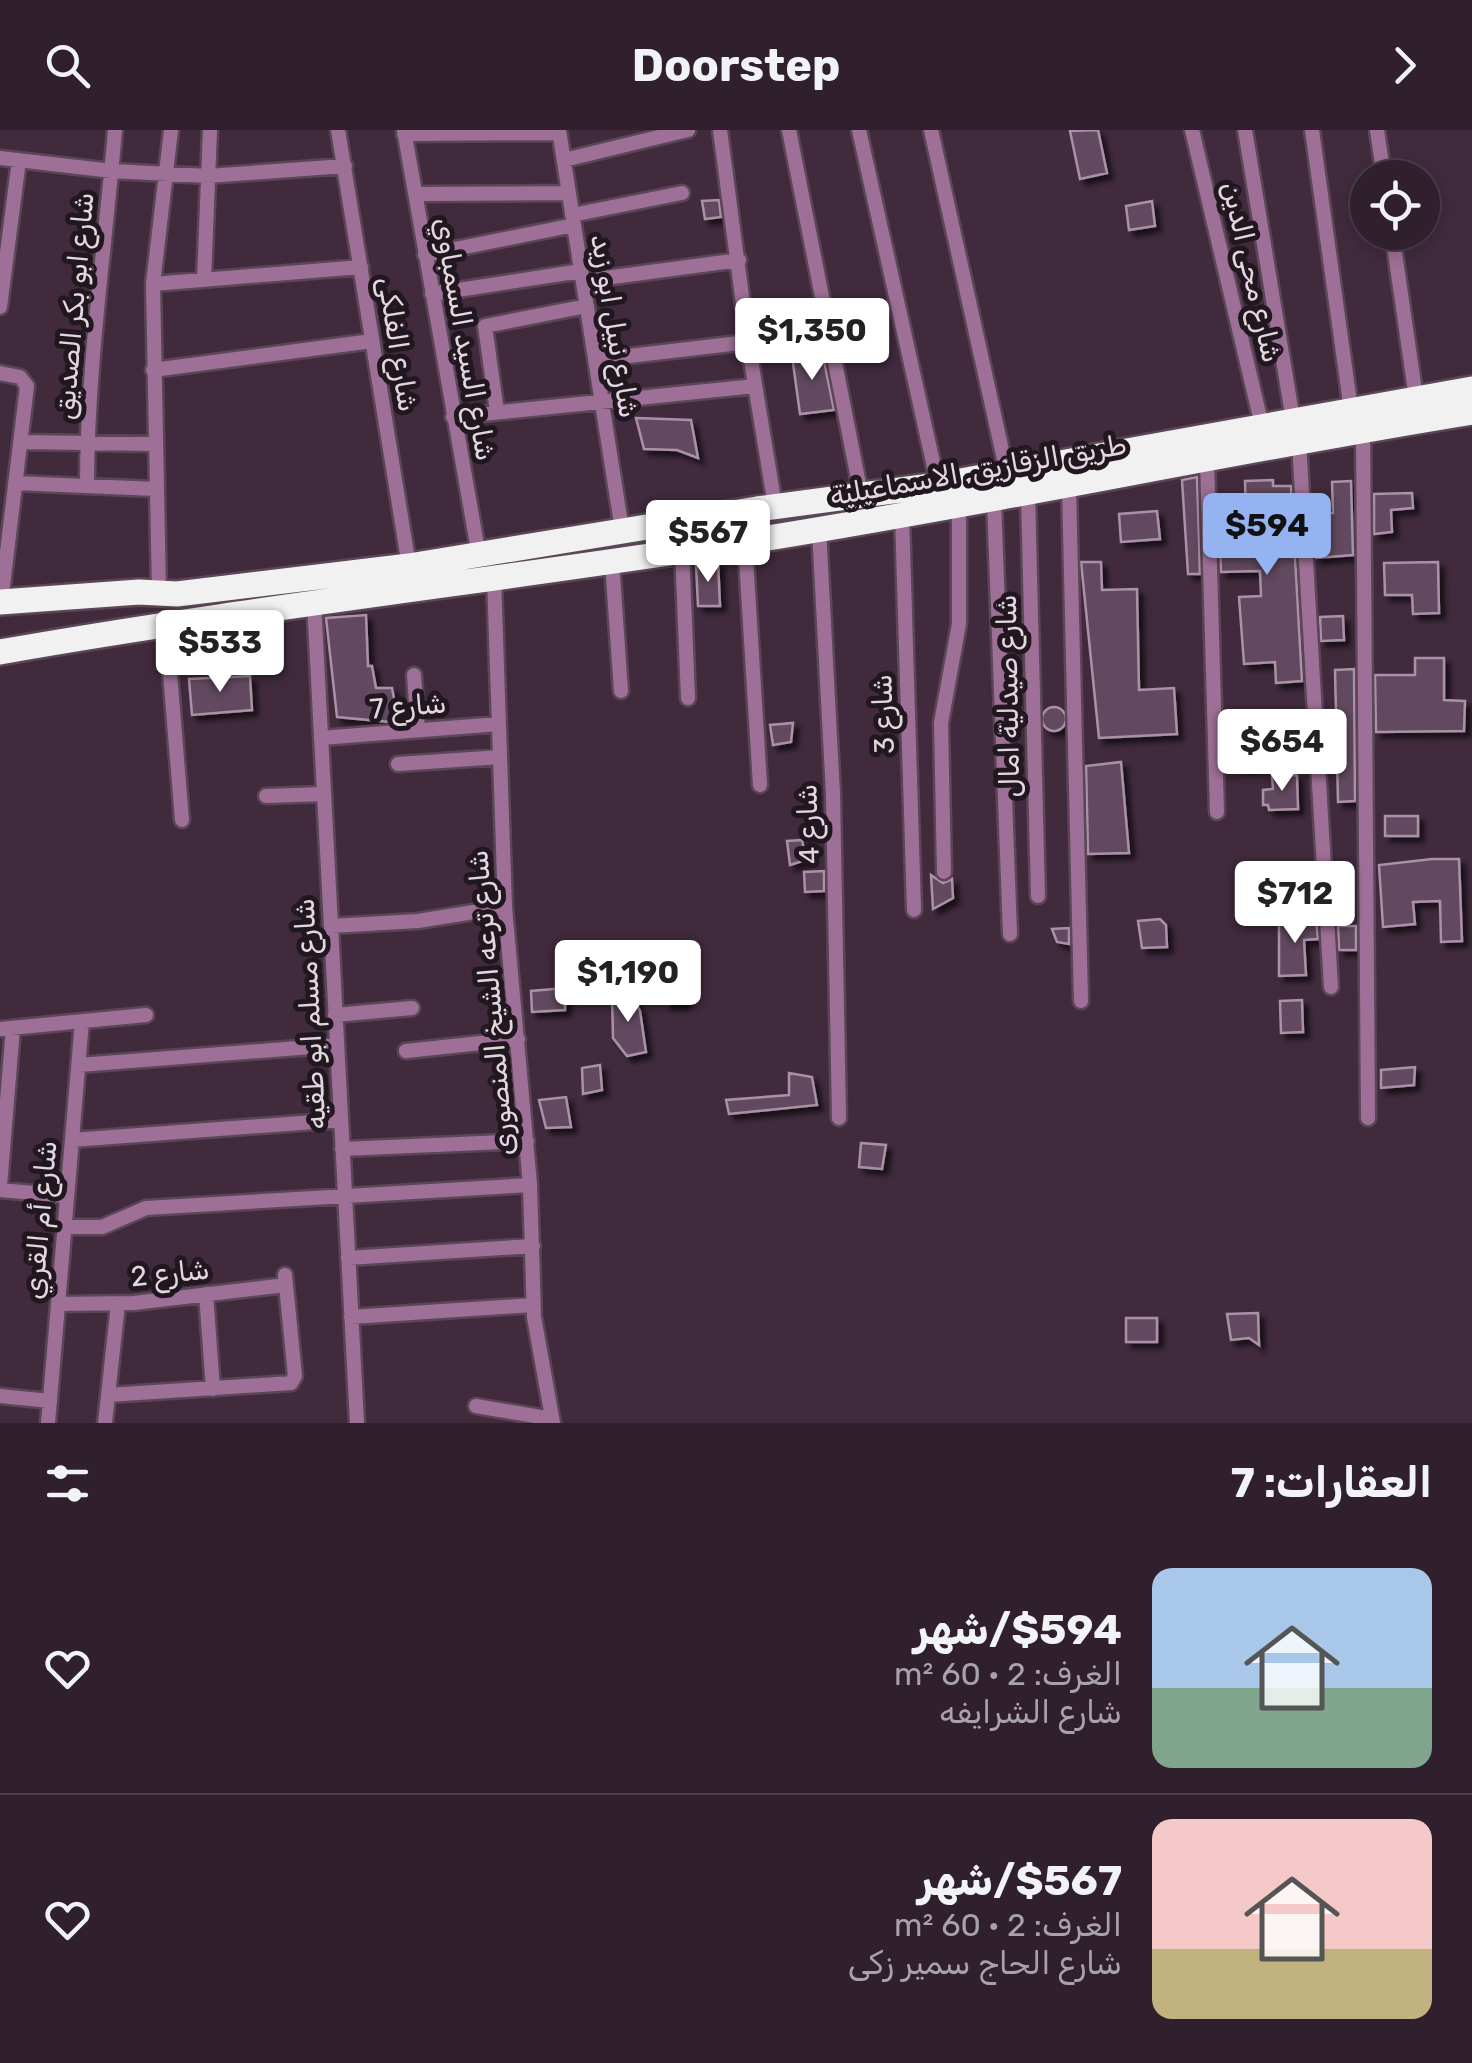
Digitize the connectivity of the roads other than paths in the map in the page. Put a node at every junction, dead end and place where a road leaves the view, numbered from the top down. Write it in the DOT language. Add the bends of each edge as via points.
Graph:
graph roads {
  1 [pos="115,130"];
  2 [pos="171,130"];
  3 [pos="210,130"];
  4 [pos="338,130"];
  5 [pos="720,130"];
  6 [pos="789,130"];
  7 [pos="859,130"];
  8 [pos="931,130"];
  9 [pos="1192,130"];
  10 [pos="1245,130"];
  11 [pos="1312,130"];
  12 [pos="1378,130"];
  13 [pos="559,131"];
  14 [pos="682,131"];
  15 [pos="404,132"];
  16 [pos="0,158"];
  17 [pos="18,160"];
  18 [pos="564,160"];
  19 [pos="1382,160"];
  20 [pos="345,166"];
  21 [pos="112,172"];
  22 [pos="164,174"];
  23 [pos="208,176"];
  24 [pos="569,192"];
  25 [pos="682,193"];
  26 [pos="415,194"];
  27 [pos="573,220"];
  28 [pos="1395,250"];
  29 [pos="425,256"];
  30 [pos="739,260"];
  31 [pos="360,267"];
  32 [pos="582,276"];
  33 [pos="204,280"];
  34 [pos="153,284"];
  35 [pos="432,294"];
  36 [pos="587,306"];
  37 [pos="0,307"];
  38 [pos="372,341"];
  39 [pos="748,342"];
  40 [pos="595,360"];
  41 [pos="153,370"];
  42 [pos="0,374"];
  43 [pos="755,386"];
  44 [pos="1472,389"];
  45 [pos="1416,398"];
  46 [pos="602,402"];
  47 [pos="497,412"];
  48 [pos="1472,412"];
  49 [pos="453,417"];
  50 [pos="1357,420"];
  51 [pos="1262,426"];
  52 [pos="1296,431"];
  53 [pos="20,442"];
  54 [pos="87,443"];
  55 [pos="155,444"];
  56 [pos="1207,460"];
  57 [pos="1007,473"];
  58 [pos="15,482"];
  59 [pos="87,486"];
  60 [pos="938,486"];
  61 [pos="1070,488"];
  62 [pos="156,489"];
  63 [pos="1028,494"];
  64 [pos="852,496"];
  65 [pos="994,500"];
  66 [pos="781,505"];
  67 [pos="959,506"];
  68 [pos="902,516"];
  69 [pos="831,527"];
  70 [pos="622,530"];
  71 [pos="789,534"];
  72 [pos="746,542"];
  73 [pos="682,550"];
  74 [pos="612,562"];
  75 [pos="409,566"];
  76 [pos="486,566"];
  77 [pos="149,592"];
  78 [pos="0,602"];
  79 [pos="314,602"];
  80 [pos="0,620"];
  81 [pos="166,624"];
  82 [pos="136,628"];
  83 [pos="0,636"];
  84 [pos="0,652"];
  85 [pos="414,675"];
  86 [pos="621,692"];
  87 [pos="688,698"];
  88 [pos="499,724"];
  89 [pos="418,730"];
  90 [pos="321,738"];
  91 [pos="500,756"];
  92 [pos="398,764"];
  93 [pos="760,785"];
  94 [pos="324,794"];
  95 [pos="266,796"];
  96 [pos="1217,812"];
  97 [pos="182,820"];
  98 [pos="944,872"];
  99 [pos="1038,896"];
  100 [pos="505,906"];
  101 [pos="914,910"];
  102 [pos="331,926"];
  103 [pos="1010,934"];
  104 [pos="1331,988"];
  105 [pos="1081,1000"];
  106 [pos="412,1008"];
  107 [pos="146,1015"];
  108 [pos="335,1015"];
  109 [pos="82,1021"];
  110 [pos="7,1029"];
  111 [pos="518,1040"];
  112 [pos="337,1045"];
  113 [pos="406,1051"];
  114 [pos="78,1065"];
  115 [pos="840,1118"];
  116 [pos="1368,1118"];
  117 [pos="341,1120"];
  118 [pos="72,1140"];
  119 [pos="527,1141"];
  120 [pos="342,1149"];
  121 [pos="530,1186"];
  122 [pos="0,1188"];
  123 [pos="345,1194"];
  124 [pos="68,1196"];
  125 [pos="65,1227"];
  126 [pos="533,1246"];
  127 [pos="348,1258"];
  128 [pos="206,1294"];
  129 [pos="58,1304"];
  130 [pos="118,1304"];
  131 [pos="533,1305"];
  132 [pos="351,1317"];
  133 [pos="213,1390"];
  134 [pos="108,1395"];
  135 [pos="0,1396"];
  136 [pos="50,1401"];
  137 [pos="476,1406"];
  138 [pos="553,1421"];
  139 [pos="48,1423"];
  140 [pos="105,1423"];
  141 [pos="357,1423"];
  1 -- 21 [label="street, شارع ابو بكر الصديق"];
  2 -- 22 [label="street"];
  3 -- 23 [label="street"];
  4 -- 20 [label="street, شارع الفلكى"];
  5 -- 30 [label="street"];
  6 -- 64 [label="street"];
  7 -- 60 [label="street"];
  8 -- 57 [label="street"];
  9 -- 51 [label="street, شارع محى الدين"];
  10 -- 52 [label="street"];
  11 -- 50 [label="street"];
  12 -- 19 [label="street"];
  13 -- 15 [label="street"];
  13 -- 18 [label="street, شارع نبيل ابو زيد"];
  14 -- 18 [label="street"];
  15 -- 26 [label="street, شارع السيد السمباوي"];
  16 -- 17 [label="street"];
  17 -- 21 [label="street"];
  17 -- 37 [label="street"];
  18 -- 24 [label="street, شارع نبيل ابو زيد"];
  20 -- 23 [label="street"];
  20 -- 31 [label="street, شارع الفلكى"];
  21 -- 22 [label="street"];
  21 -- 54 [label="street, شارع ابو بكر الصديق" via="96,281"];
  22 -- 23 [label="street"];
  22 -- 34 [label="street"];
  23 -- 33 [label="street"];
  24 -- 26 [label="street"];
  24 -- 27 [label="street, شارع نبيل ابو زيد"];
  25 -- 27 [label="street"];
  26 -- 29 [label="street, شارع السيد السمباوي"];
  27 -- 29 [label="street"];
  27 -- 32 [label="street, شارع نبيل ابو زيد"];
  28 -- 45 [label="street"];
  29 -- 35 [label="street, شارع السيد السمباوي"];
  30 -- 32 [label="street"];
  30 -- 39 [label="street"];
  31 -- 33 [label="street"];
  31 -- 38 [label="street, شارع الفلكى"];
  32 -- 35 [label="street"];
  32 -- 36 [label="street, شارع نبيل ابو زيد"];
  33 -- 34 [label="street"];
  34 -- 41 [label="street"];
  35 -- 49 [label="street, شارع السيد السمباوي"];
  36 -- 40 [label="street, شارع نبيل ابو زيد"];
  36 -- 47 [label="street" via="485,326"];
  38 -- 41 [label="street"];
  38 -- 75 [label="street, شارع الفلكى"];
  39 -- 40 [label="street"];
  39 -- 43 [label="street"];
  40 -- 46 [label="street, شارع نبيل ابو زيد"];
  41 -- 55 [label="street"];
  42 -- 53 [label="street" via="26,383"];
  43 -- 46 [label="street"];
  43 -- 66 [label="street"];
  44 -- 45 [label="highway, طريق الزقازيق, الاسماعيلية"];
  45 -- 50 [label="highway, طريق الزقازيق, الاسماعيلية"];
  46 -- 47 [label="street"];
  46 -- 70 [label="street, شارع نبيل ابو زيد"];
  47 -- 49 [label="street"];
  48 -- 50 [label="highway, طريق الزقازيق, الاسماعيلية"];
  49 -- 76 [label="street, شارع السيد السمباوي"];
  50 -- 52 [label="highway, طريق الزقازيق, الاسماعيلية"];
  50 -- 116 [label="street"];
  51 -- 52 [label="highway, طريق الزقازيق, الاسماعيلية"];
  51 -- 57 [label="highway, طريق الزقازيق, الاسماعيلية"];
  52 -- 56 [label="highway, طريق الزقازيق, الاسماعيلية"];
  52 -- 104 [label="street"];
  53 -- 54 [label="street"];
  53 -- 58 [label="street"];
  54 -- 55 [label="street"];
  54 -- 59 [label="street, شارع ابو بكر الصديق"];
  55 -- 62 [label="street"];
  56 -- 61 [label="highway, طريق الزقازيق, الاسماعيلية"];
  56 -- 96 [label="street"];
  57 -- 60 [label="highway, طريق الزقازيق, الاسماعيلية"];
  58 -- 59 [label="street"];
  58 -- 78 [label="street"];
  59 -- 62 [label="street"];
  60 -- 64 [label="highway, طريق الزقازيق, الاسماعيلية"];
  61 -- 63 [label="highway, طريق الزقازيق, الاسماعيلية"];
  61 -- 105 [label="street"];
  62 -- 77 [label="street"];
  63 -- 65 [label="highway, طريق الزقازيق, الاسماعيلية"];
  63 -- 99 [label="street, شارع صيدلية امال"];
  64 -- 66 [label="highway, طريق الزقازيق, الاسماعيلية"];
  64 -- 69 [label="highway"];
  65 -- 67 [label="highway, طريق الزقازيق, الاسماعيلية"];
  65 -- 103 [label="street"];
  66 -- 70 [label="highway, طريق الزقازيق, الاسماعيلية"];
  66 -- 71 [label="highway"];
  67 -- 68 [label="highway, طريق الزقازيق, الاسماعيلية"];
  67 -- 98 [label="street" via="959,624 941,724"];
  68 -- 69 [label="highway, طريق الزقازيق, الاسماعيلية"];
  68 -- 101 [label="street, شارع 3"];
  69 -- 71 [label="highway, طريق الزقازيق, الاسماعيلية"];
  69 -- 115 [label="street, شارع 4"];
  70 -- 76 [label="highway, طريق الزقازيق, الاسماعيلية"];
  71 -- 72 [label="highway, طريق الزقازيق, الاسماعيلية"];
  72 -- 73 [label="highway, طريق الزقازيق, الاسماعيلية"];
  72 -- 93 [label="street"];
  73 -- 74 [label="highway, طريق الزقازيق, الاسماعيلية"];
  73 -- 87 [label="street"];
  74 -- 76 [label="highway, طريق الزقازيق, الاسماعيلية"];
  74 -- 86 [label="street"];
  75 -- 76 [label="highway, طريق الزقازيق, الاسماعيلية"];
  75 -- 77 [label="highway, طريق الزقازيق, الاسماعيلية"];
  76 -- 79 [label="highway, طريق الزقازيق, الاسماعيلية"];
  76 -- 88 [label="street, شارع ترعه الشيخ المنصورى"];
  77 -- 78 [label="highway"];
  77 -- 80 [label="highway" via="111,606"];
  79 -- 81 [label="highway, طريق الزقازيق, الاسماعيلية"];
  79 -- 90 [label="street, شارع مسلم ابو طقيه"];
  81 -- 82 [label="highway, طريق الزقازيق, الاسماعيلية"];
  81 -- 97 [label="street"];
  82 -- 83 [label="highway" via="113,622"];
  82 -- 84 [label="highway"];
  85 -- 89 [label="street"];
  88 -- 89 [label="street, شارع 7"];
  88 -- 91 [label="street, شارع ترعه الشيخ المنصورى"];
  89 -- 90 [label="street, شارع 7"];
  90 -- 94 [label="street, شارع مسلم ابو طقيه"];
  91 -- 92 [label="street"];
  91 -- 100 [label="street, شارع ترعه الشيخ المنصورى"];
  94 -- 95 [label="street"];
  94 -- 102 [label="street, شارع مسلم ابو طقيه"];
  100 -- 102 [label="street" via="418,922"];
  100 -- 111 [label="street, شارع ترعه الشيخ المنصورى"];
  102 -- 108 [label="street, شارع مسلم ابو طقيه"];
  106 -- 108 [label="street"];
  107 -- 109 [label="street"];
  108 -- 112 [label="street, شارع مسلم ابو طقيه"];
  109 -- 110 [label="street"];
  109 -- 114 [label="street, شارع أم القري"];
  110 -- 122 [label="street"];
  111 -- 113 [label="street"];
  111 -- 119 [label="street, شارع ترعه الشيخ المنصورى"];
  112 -- 114 [label="street"];
  112 -- 117 [label="street, شارع مسلم ابو طقيه"];
  114 -- 118 [label="street, شارع أم القري"];
  117 -- 118 [label="street"];
  117 -- 120 [label="street, شارع مسلم ابو طقيه"];
  118 -- 124 [label="street, شارع أم القري"];
  119 -- 120 [label="street"];
  119 -- 121 [label="street, شارع ترعه الشيخ المنصورى"];
  120 -- 123 [label="street, شارع مسلم ابو طقيه"];
  121 -- 123 [label="street"];
  121 -- 126 [label="street, شارع ترعه الشيخ المنصورى"];
  122 -- 124 [label="street"];
  123 -- 125 [label="street" via="146,1208 102,1227"];
  123 -- 127 [label="street, شارع مسلم ابو طقيه"];
  124 -- 125 [label="street, شارع أم القري"];
  125 -- 129 [label="street, شارع أم القري"];
  126 -- 127 [label="street"];
  126 -- 131 [label="street, شارع ترعه الشيخ المنصورى"];
  127 -- 132 [label="street, شارع مسلم ابو طقيه"];
  128 -- 130 [label="street, شارع 2"];
  128 -- 133 [label="street"];
  128 -- 133 [label="street, شارع 2" via="285,1280 296,1376 284,1386"];
  129 -- 130 [label="street, شارع 2"];
  129 -- 136 [label="street, شارع أم القري"];
  130 -- 134 [label="street"];
  131 -- 132 [label="street"];
  131 -- 138 [label="street, شارع ترعه الشيخ المنصورى"];
  132 -- 141 [label="street, شارع مسلم ابو طقيه"];
  133 -- 134 [label="street"];
  134 -- 140 [label="street"];
  135 -- 136 [label="street"];
  136 -- 139 [label="street, شارع أم القري"];
  137 -- 138 [label="street"];
}
